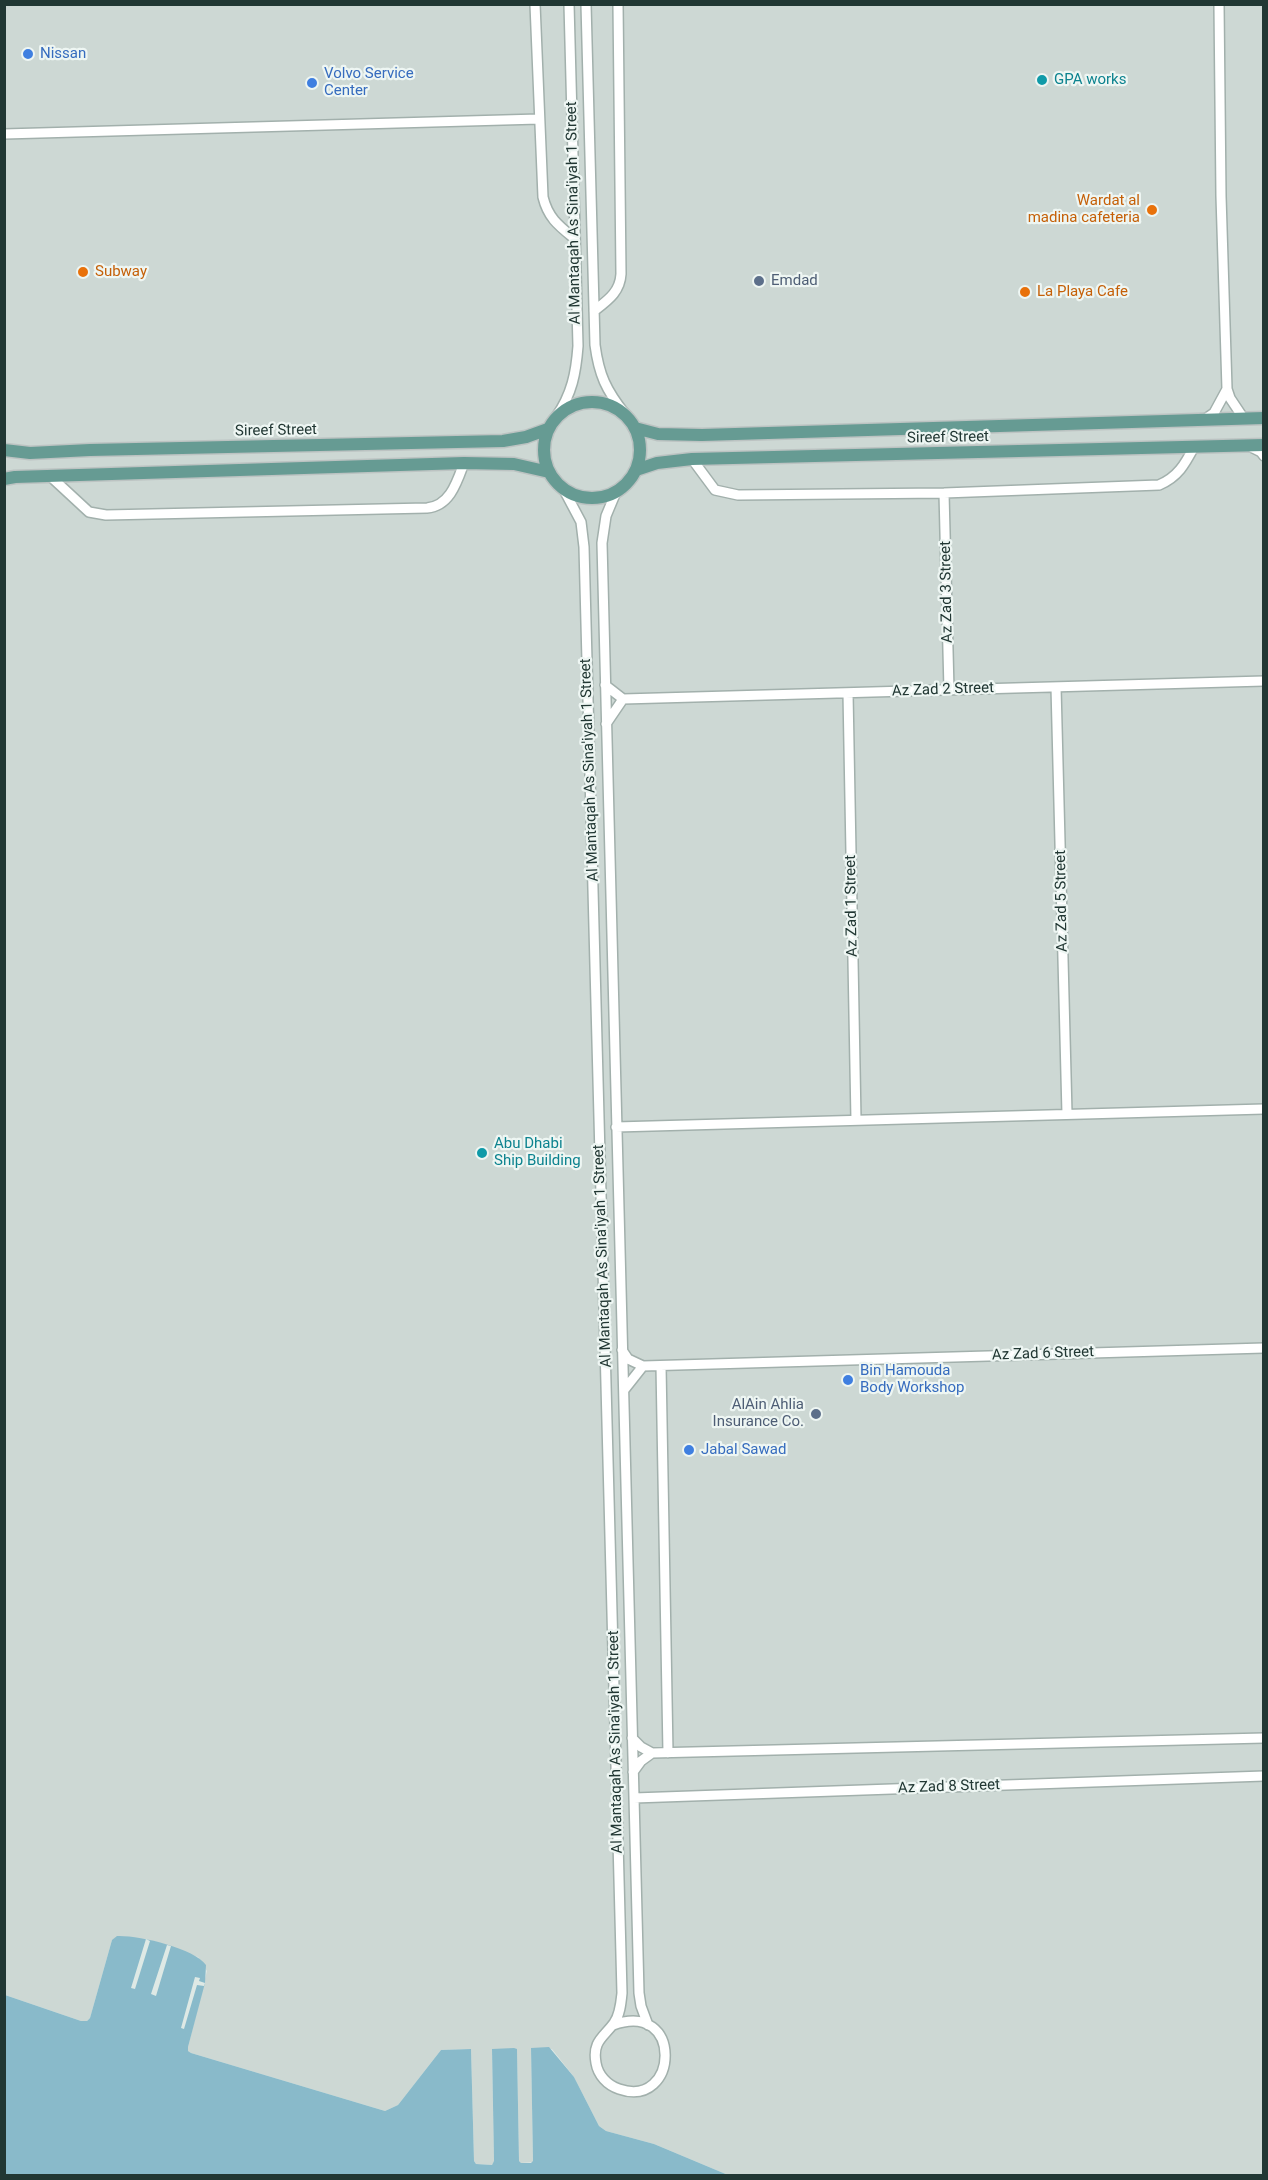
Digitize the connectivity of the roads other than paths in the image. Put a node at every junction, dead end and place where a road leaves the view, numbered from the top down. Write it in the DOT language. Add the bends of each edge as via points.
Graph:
graph roads {
  1 [pos="535,4"];
  2 [pos="569,4"];
  3 [pos="586,4"];
  4 [pos="618,4"];
  5 [pos="1219,4"];
  6 [pos="539,119"];
  7 [pos="4,134"];
  8 [pos="575,239"];
  9 [pos="594,311"];
  10 [pos="1227,389"];
  11 [pos="625,414"];
  12 [pos="556,417"];
  13 [pos="1263,418"];
  14 [pos="1244,419"];
  15 [pos="1204,420"];
  16 [pos="635,428"];
  17 [pos="548,429"];
  18 [pos="1247,445"];
  19 [pos="1263,445"];
  20 [pos="1194,447"];
  21 [pos="4,450"];
  22 [pos="1263,456"];
  23 [pos="692,459"];
  24 [pos="464,464"];
  25 [pos="636,470"];
  26 [pos="549,471"];
  27 [pos="49,475"];
  28 [pos="4,479"];
  29 [pos="564,490"];
  30 [pos="616,492"];
  31 [pos="944,493"];
  32 [pos="1263,681"];
  33 [pos="605,686"];
  34 [pos="1056,687"];
  35 [pos="949,690"];
  36 [pos="848,693"];
  37 [pos="623,699"];
  38 [pos="606,724"];
  39 [pos="1263,1109"];
  40 [pos="1067,1114"];
  41 [pos="856,1120"];
  42 [pos="616,1127"];
  43 [pos="1263,1348"];
  44 [pos="622,1350"];
  45 [pos="643,1366"];
  46 [pos="661,1366"];
  47 [pos="623,1391"];
  48 [pos="632,1738"];
  49 [pos="1263,1738"];
  50 [pos="652,1753"];
  51 [pos="668,1753"];
  52 [pos="633,1772"];
  53 [pos="1263,1776"];
  54 [pos="634,1798"];
  55 [pos="613,2025"];
  56 [pos="648,2025"];
  1 -- 6 [label="street"];
  2 -- 8 [label="street, Al Mantaqah As Sina'iyah 1 Street"];
  3 -- 9 [label="street, Al Mantaqah As Sina'iyah 1 Street"];
  4 -- 9 [label="street" via="621,281 615,294"];
  5 -- 10 [label="street"];
  6 -- 7 [label="street"];
  6 -- 8 [label="street" via="546,209 553,222"];
  8 -- 12 [label="street, Al Mantaqah As Sina'iyah 1 Street" via="576,370 566,403"];
  9 -- 11 [label="street, Al Mantaqah As Sina'iyah 1 Street" via="598,369 610,396"];
  10 -- 14 [label="street"];
  10 -- 15 [label="street" via="1214,412"];
  11 -- 12 [label="main road" via="597,401 568,407"];
  11 -- 16 [label="main road"];
  12 -- 17 [label="main road"];
  13 -- 14 [label="main road, Sireef Street"];
  14 -- 15 [label="main road, Sireef Street"];
  15 -- 16 [label="main road, Sireef Street" via="702,435 658,434"];
  16 -- 25 [label="main road" via="640,442"];
  17 -- 21 [label="main road, Sireef Street" via="503,441 30,453"];
  17 -- 26 [label="main road" via="544,458"];
  18 -- 19 [label="main road, Sireef Street"];
  18 -- 20 [label="main road, Sireef Street"];
  18 -- 22 [label="street"];
  20 -- 23 [label="main road, Sireef Street"];
  20 -- 31 [label="street" via="1181,471 1159,485"];
  23 -- 25 [label="main road, Sireef Street" via="657,462"];
  23 -- 31 [label="street" via="715,489 738,495"];
  24 -- 26 [label="main road" via="514,465"];
  24 -- 27 [label="main road"];
  24 -- 27 [label="street" via="454,490 441,503 427,508 106,515 89,512"];
  25 -- 30 [label="main road"];
  26 -- 29 [label="main road"];
  27 -- 28 [label="main road"];
  29 -- 30 [label="main road" via="590,498"];
  29 -- 55 [label="street, Al Mantaqah As Sina'iyah 1 Street" via="581,522 584,548 622,1993"];
  30 -- 33 [label="street, Al Mantaqah As Sina'iyah 1 Street" via="602,534"];
  31 -- 35 [label="street, Az Zad 3 Street"];
  32 -- 34 [label="street, Az Zad 2 Street"];
  33 -- 37 [label="street"];
  33 -- 38 [label="street, Al Mantaqah As Sina'iyah 1 Street"];
  34 -- 35 [label="street, Az Zad 2 Street"];
  34 -- 40 [label="street, Az Zad 5 Street"];
  35 -- 36 [label="street, Az Zad 2 Street"];
  36 -- 37 [label="street, Az Zad 2 Street"];
  36 -- 41 [label="street, Az Zad 1 Street"];
  37 -- 38 [label="street"];
  38 -- 42 [label="street, Al Mantaqah As Sina'iyah 1 Street"];
  39 -- 40 [label="street"];
  40 -- 41 [label="street"];
  41 -- 42 [label="street"];
  42 -- 44 [label="street, Al Mantaqah As Sina'iyah 1 Street"];
  43 -- 46 [label="street, Az Zad 6 Street"];
  44 -- 45 [label="street"];
  44 -- 47 [label="street, Al Mantaqah As Sina'iyah 1 Street"];
  45 -- 46 [label="street, Az Zad 6 Street"];
  45 -- 47 [label="street"];
  46 -- 51 [label="street"];
  47 -- 48 [label="street, Al Mantaqah As Sina'iyah 1 Street"];
  48 -- 50 [label="street"];
  48 -- 52 [label="street, Al Mantaqah As Sina'iyah 1 Street"];
  49 -- 51 [label="street"];
  50 -- 51 [label="street"];
  50 -- 52 [label="street"];
  52 -- 54 [label="street, Al Mantaqah As Sina'iyah 1 Street"];
  53 -- 54 [label="street, Az Zad 8 Street"];
  54 -- 56 [label="street, Al Mantaqah As Sina'iyah 1 Street" via="639,1993"];
  55 -- 56 [label="street" via="636,2021"];
  55 -- 56 [label="street, Al Mantaqah As Sina'iyah 1 Street" via="598,2042 596,2063 607,2082 627,2092 648,2087 663,2071 666,2049"];
}
